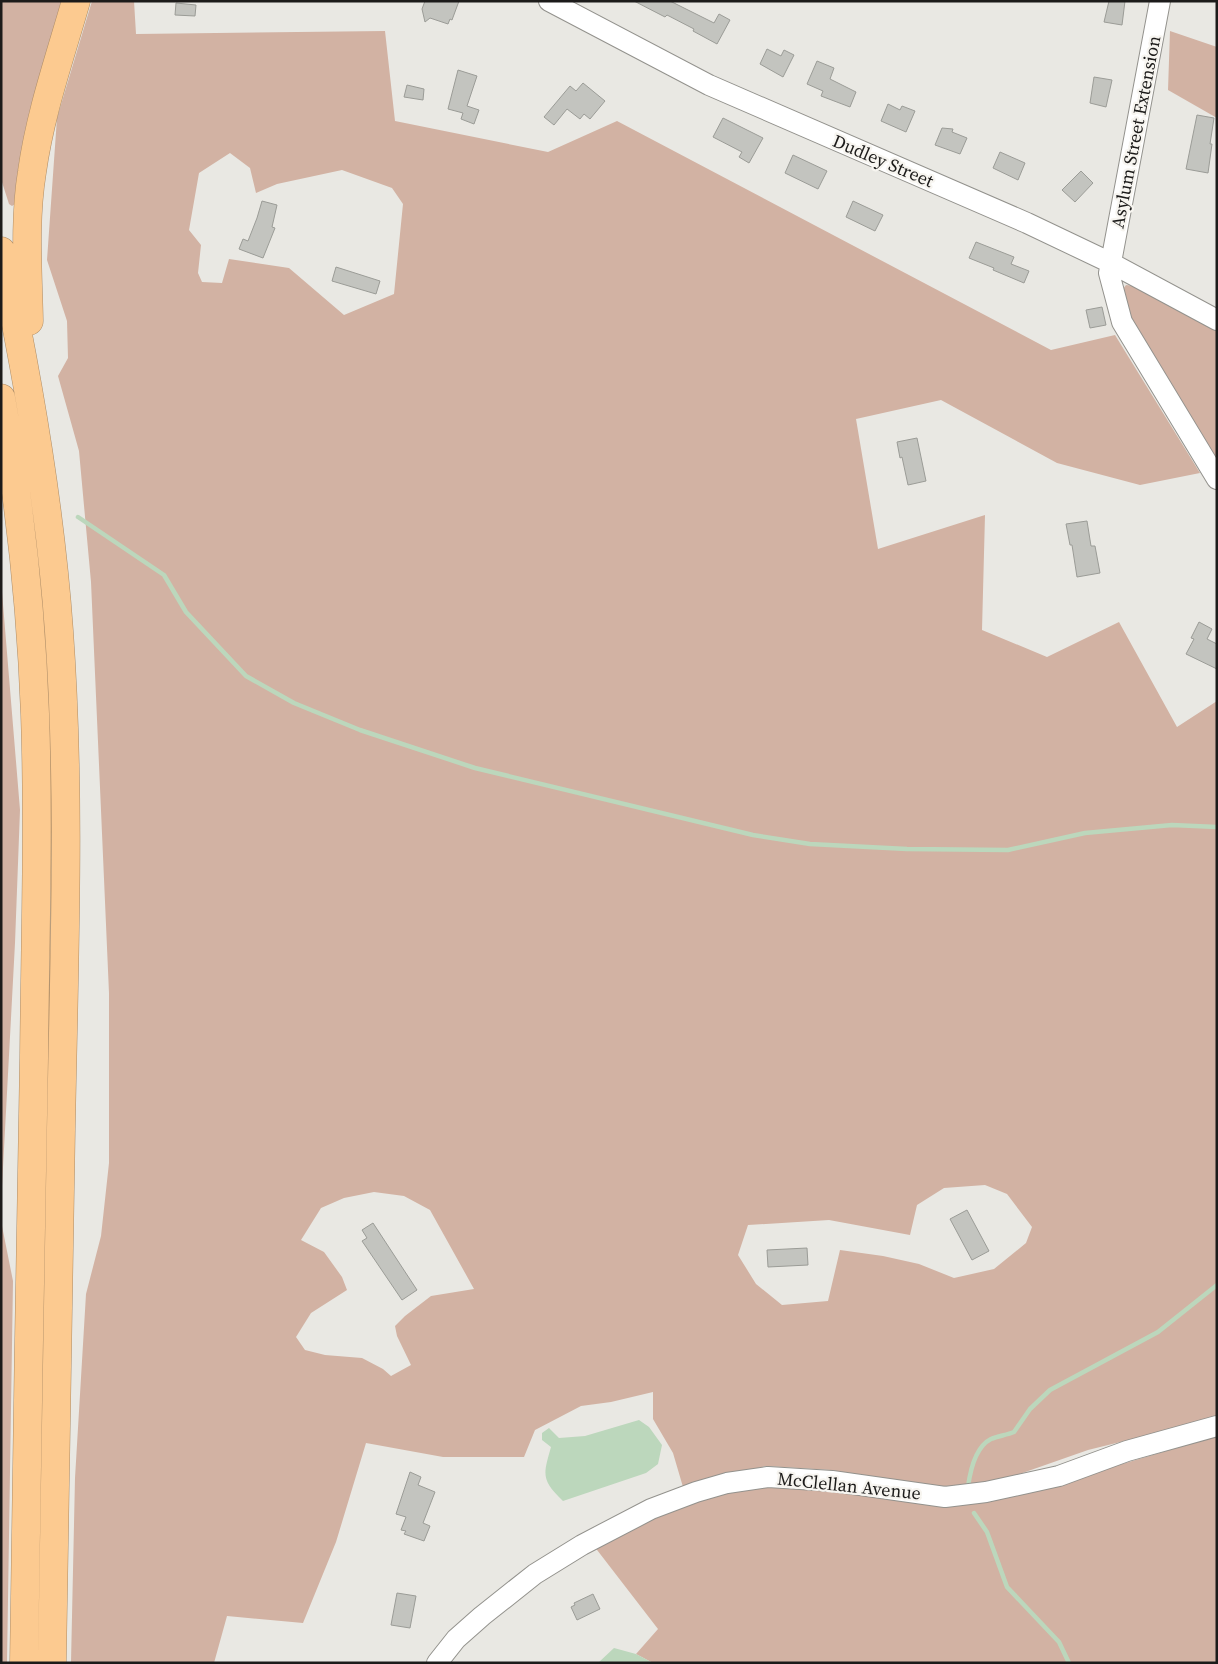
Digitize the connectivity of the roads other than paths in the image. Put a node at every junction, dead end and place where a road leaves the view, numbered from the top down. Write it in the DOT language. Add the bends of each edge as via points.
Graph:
graph roads {
  1 [pos="76,1"];
  2 [pos="549,1"];
  3 [pos="1160,1"];
  4 [pos="1,251"];
  5 [pos="1111,263"];
  6 [pos="1217,320"];
  7 [pos="30,392"];
  8 [pos="1,398"];
  9 [pos="1,453"];
  10 [pos="1217,479"];
  11 [pos="20,528"];
  12 [pos="1217,1426"];
  13 [pos="24,1663"];
  14 [pos="52,1663"];
  15 [pos="438,1663"];
  1 -- 7 [label="highway" via="32,172 27,238"];
  2 -- 5 [label="street, Dudley Street" via="709,85 1027,223"];
  3 -- 5 [label="street, Asylum Street Extension"];
  4 -- 7 [label="highway"];
  5 -- 6 [label="street, Dudley Street"];
  5 -- 10 [label="street, Asylum Street Extension" via="1109,273 1122,322"];
  7 -- 14 [label="highway" via="53,565 65,756"];
  8 -- 11 [label="highway"];
  9 -- 11 [label="highway"];
  11 -- 13 [label="highway" via="32,664 37,812"];
  12 -- 15 [label="street, McClellan Avenue" via="1127,1451 1059,1476 986,1492 945,1497 832,1481 768,1477 696,1492 582,1545 536,1574 456,1639"];
}
